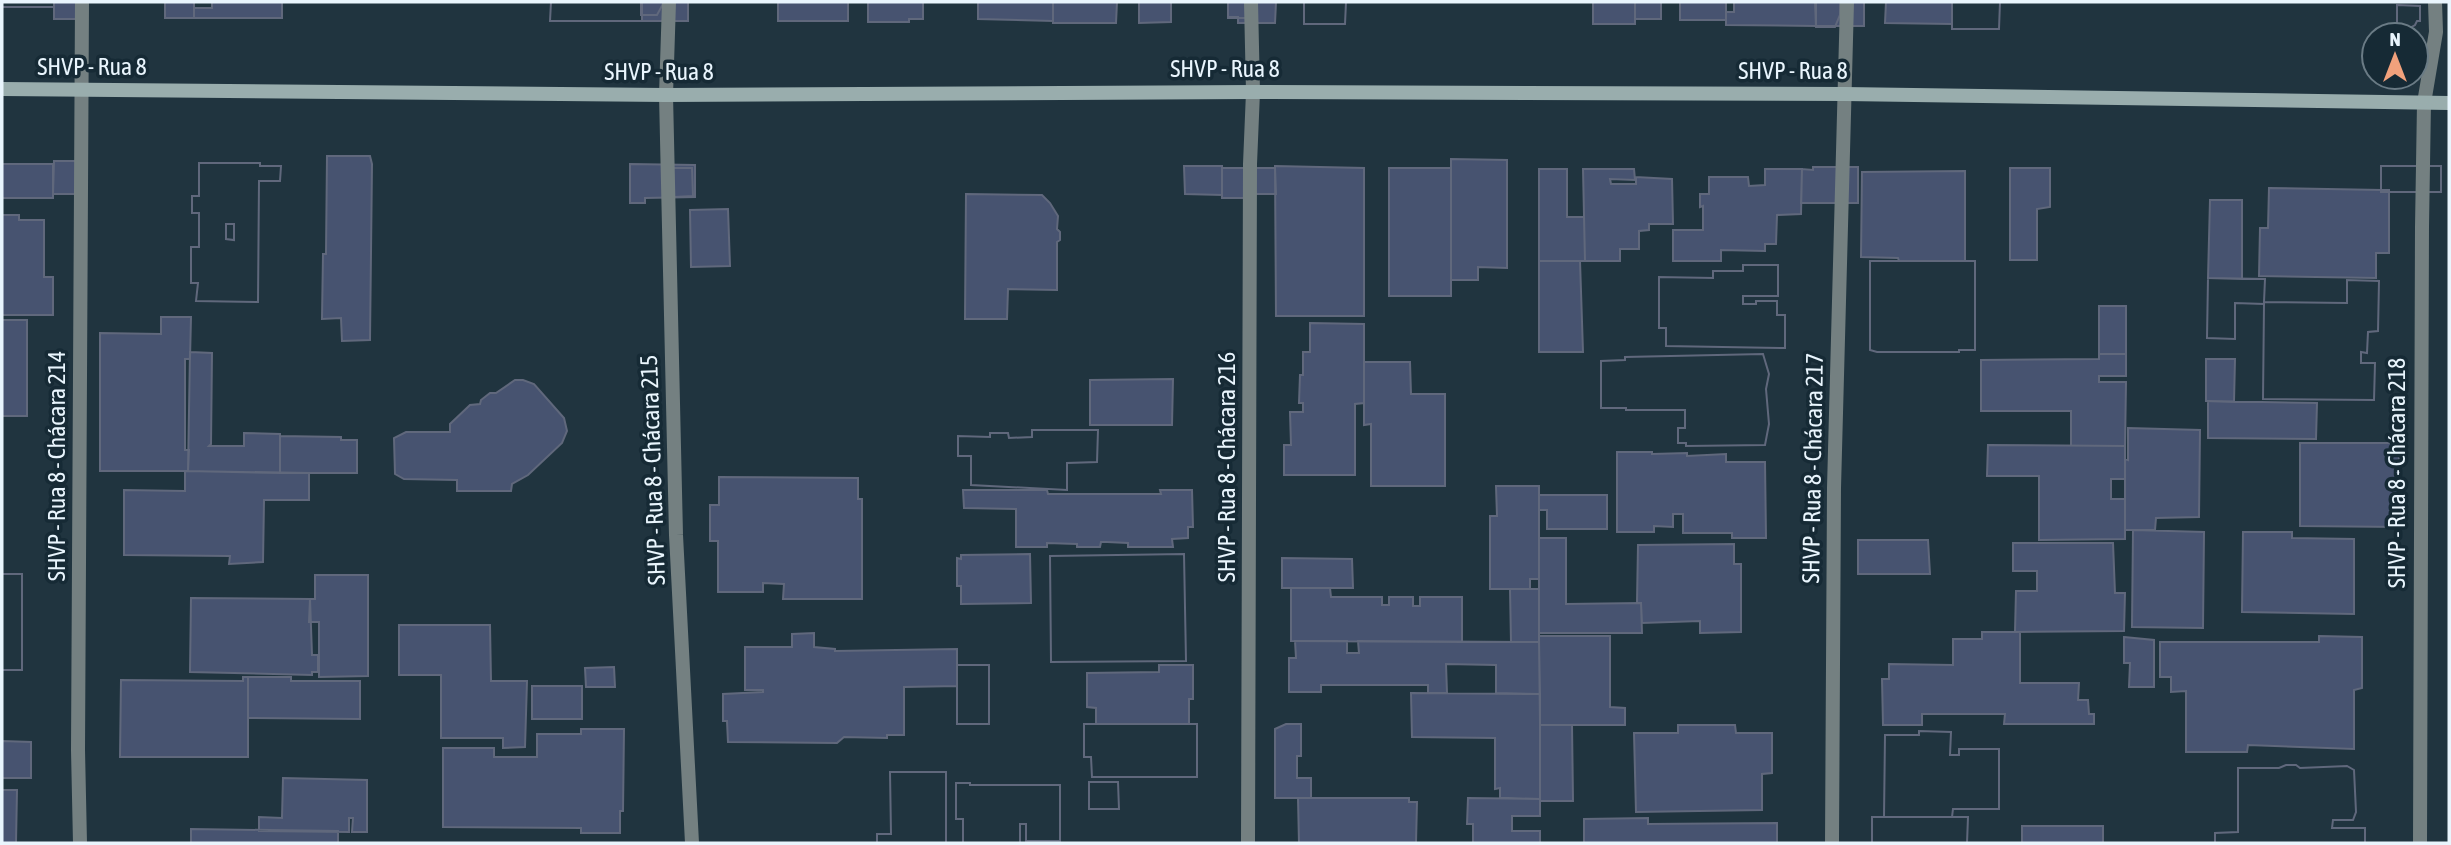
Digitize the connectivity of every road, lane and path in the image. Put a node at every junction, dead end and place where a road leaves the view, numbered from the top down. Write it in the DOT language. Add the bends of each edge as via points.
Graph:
graph roads {
  1 [pos="82,2"];
  2 [pos="669,2"];
  3 [pos="1251,2"];
  4 [pos="1847,2"];
  5 [pos="2435,2"];
  6 [pos="2,89"];
  7 [pos="83,89"];
  8 [pos="1253,92"];
  9 [pos="1844,94"];
  10 [pos="666,95"];
  11 [pos="2424,103"];
  12 [pos="2449,103"];
  13 [pos="80,843"];
  14 [pos="692,843"];
  15 [pos="1248,843"];
  16 [pos="1832,843"];
  17 [pos="2420,843"];
  1 -- 7 [label="street, SHVP - Rua 8 - Chácara 214"];
  2 -- 10 [label="street, SHVP - Rua 8 - Chácara 215"];
  3 -- 8 [label="street, SHVP - Rua 8 - Chácara 216"];
  4 -- 9 [label="street, SHVP - Rua 8 - Chácara 217"];
  5 -- 11 [label="street, SHVP - Rua 8 - Chácara 218"];
  6 -- 7 [label="street, SHVP - Rua 8"];
  7 -- 10 [label="street, SHVP - Rua 8"];
  7 -- 13 [label="street, SHVP - Rua 8 - Chácara 214"];
  8 -- 9 [label="street, SHVP - Rua 8"];
  8 -- 10 [label="street, SHVP - Rua 8"];
  8 -- 15 [label="street, SHVP - Rua 8 - Chácara 216"];
  9 -- 11 [label="street, SHVP - Rua 8"];
  9 -- 16 [label="street, SHVP - Rua 8 - Chácara 217"];
  10 -- 14 [label="street, SHVP - Rua 8 - Chácara 215" via="676,535"];
  11 -- 12 [label="street, SHVP - Rua 8"];
  11 -- 17 [label="street, SHVP - Rua 8 - Chácara 218"];
}
